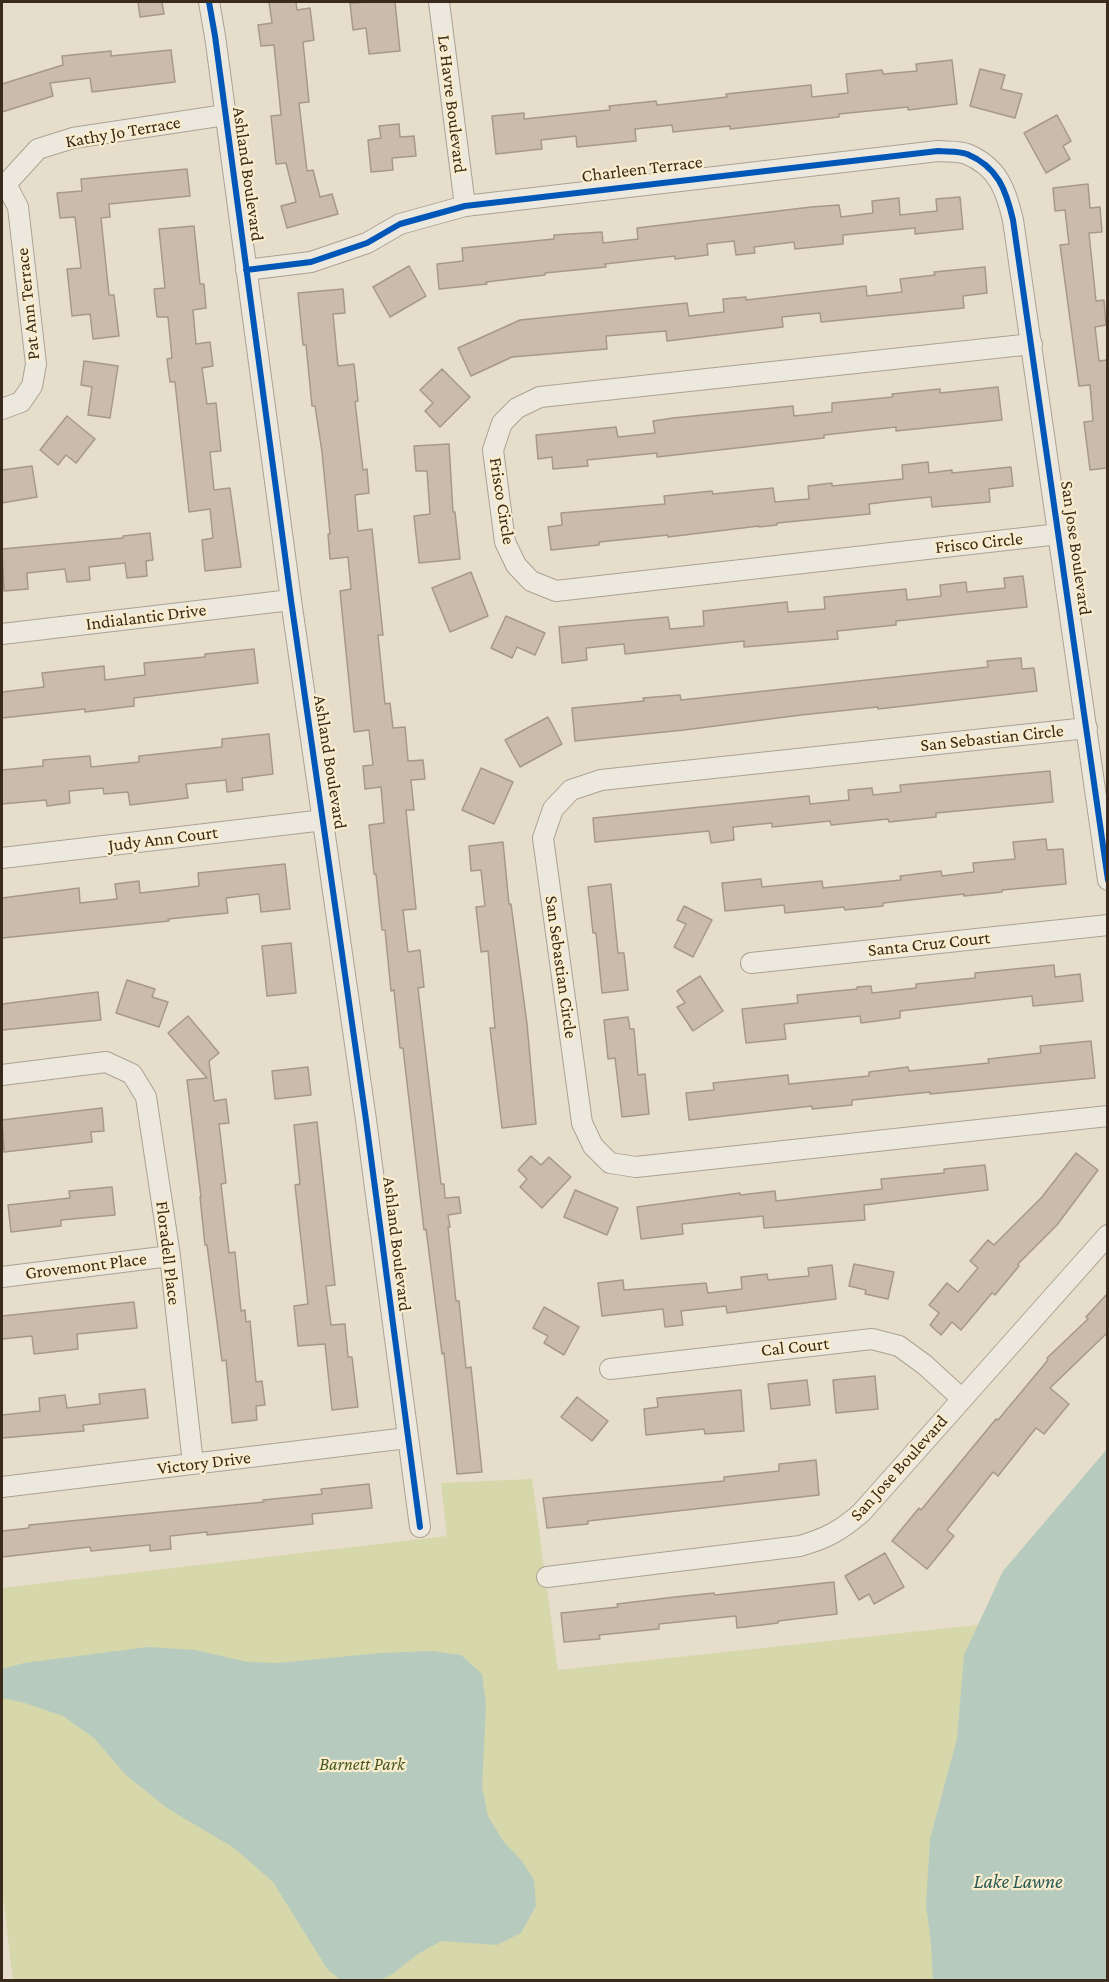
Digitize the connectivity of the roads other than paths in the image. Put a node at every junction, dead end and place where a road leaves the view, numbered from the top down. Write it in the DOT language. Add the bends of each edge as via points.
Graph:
graph roads {
  1 [pos="208,2"];
  2 [pos="439,2"];
  3 [pos="225,116"];
  4 [pos="4,184"];
  5 [pos="465,206"];
  6 [pos="1014,220"];
  7 [pos="246,270"];
  8 [pos="1032,344"];
  9 [pos="2,409"];
  10 [pos="1059,534"];
  11 [pos="291,600"];
  12 [pos="2,634"];
  13 [pos="1087,728"];
  14 [pos="324,820"];
  15 [pos="2,858"];
  16 [pos="1107,880"];
  17 [pos="1107,925"];
  18 [pos="751,963"];
  19 [pos="2,1075"];
  20 [pos="1107,1116"];
  21 [pos="1107,1235"];
  22 [pos="170,1256"];
  23 [pos="2,1277"];
  24 [pos="610,1369"];
  25 [pos="961,1398"];
  26 [pos="407,1438"];
  27 [pos="193,1464"];
  28 [pos="2,1487"];
  29 [pos="420,1527"];
  30 [pos="547,1577"];
  1 -- 3 [label="street, Ashland Boulevard"];
  2 -- 5 [label="street, Le Havre Boulevard"];
  3 -- 4 [label="street, Kathy Jo Terrace" via="73,138 38,150"];
  3 -- 7 [label="street, Ashland Boulevard"];
  4 -- 9 [label="street, Pat Ann Terrace" via="18,207 36,364 32,386 21,402"];
  5 -- 6 [label="street, Charleen Terrace" via="939,151 966,154 991,168 1006,190"];
  5 -- 7 [label="street, Charleen Terrace" via="400,224 368,243 310,262"];
  6 -- 8 [label="street, San Jose Boulevard"];
  7 -- 11 [label="street, Ashland Boulevard"];
  8 -- 10 [label="street, San Jose Boulevard"];
  8 -- 10 [label="street, Frisco Circle" via="540,398 518,408 501,423 493,450 505,542 516,565 531,580 556,591"];
  10 -- 13 [label="street, San Jose Boulevard"];
  11 -- 12 [label="street, Indialantic Drive"];
  11 -- 14 [label="street, Ashland Boulevard"];
  13 -- 16 [label="street, San Jose Boulevard"];
  13 -- 20 [label="street, San Sebastian Circle" via="601,780 572,790 553,810 543,838 582,1123 593,1146 610,1163 636,1167"];
  14 -- 15 [label="street, Judy Ann Court"];
  14 -- 26 [label="street, Ashland Boulevard"];
  17 -- 18 [label="street, Santa Cruz Court"];
  19 -- 22 [label="street, Floradell Place" via="106,1062 132,1074 146,1097"];
  21 -- 25 [label="street, San Jose Boulevard"];
  22 -- 23 [label="street, Grovemont Place"];
  22 -- 27 [label="street, Floradell Place"];
  24 -- 25 [label="street, Cal Court" via="872,1339 899,1346"];
  25 -- 30 [label="street, San Jose Boulevard" via="861,1513 823,1540"];
  26 -- 27 [label="street, Victory Drive"];
  26 -- 29 [label="street, Ashland Boulevard"];
  27 -- 28 [label="street, Victory Drive"];
}
